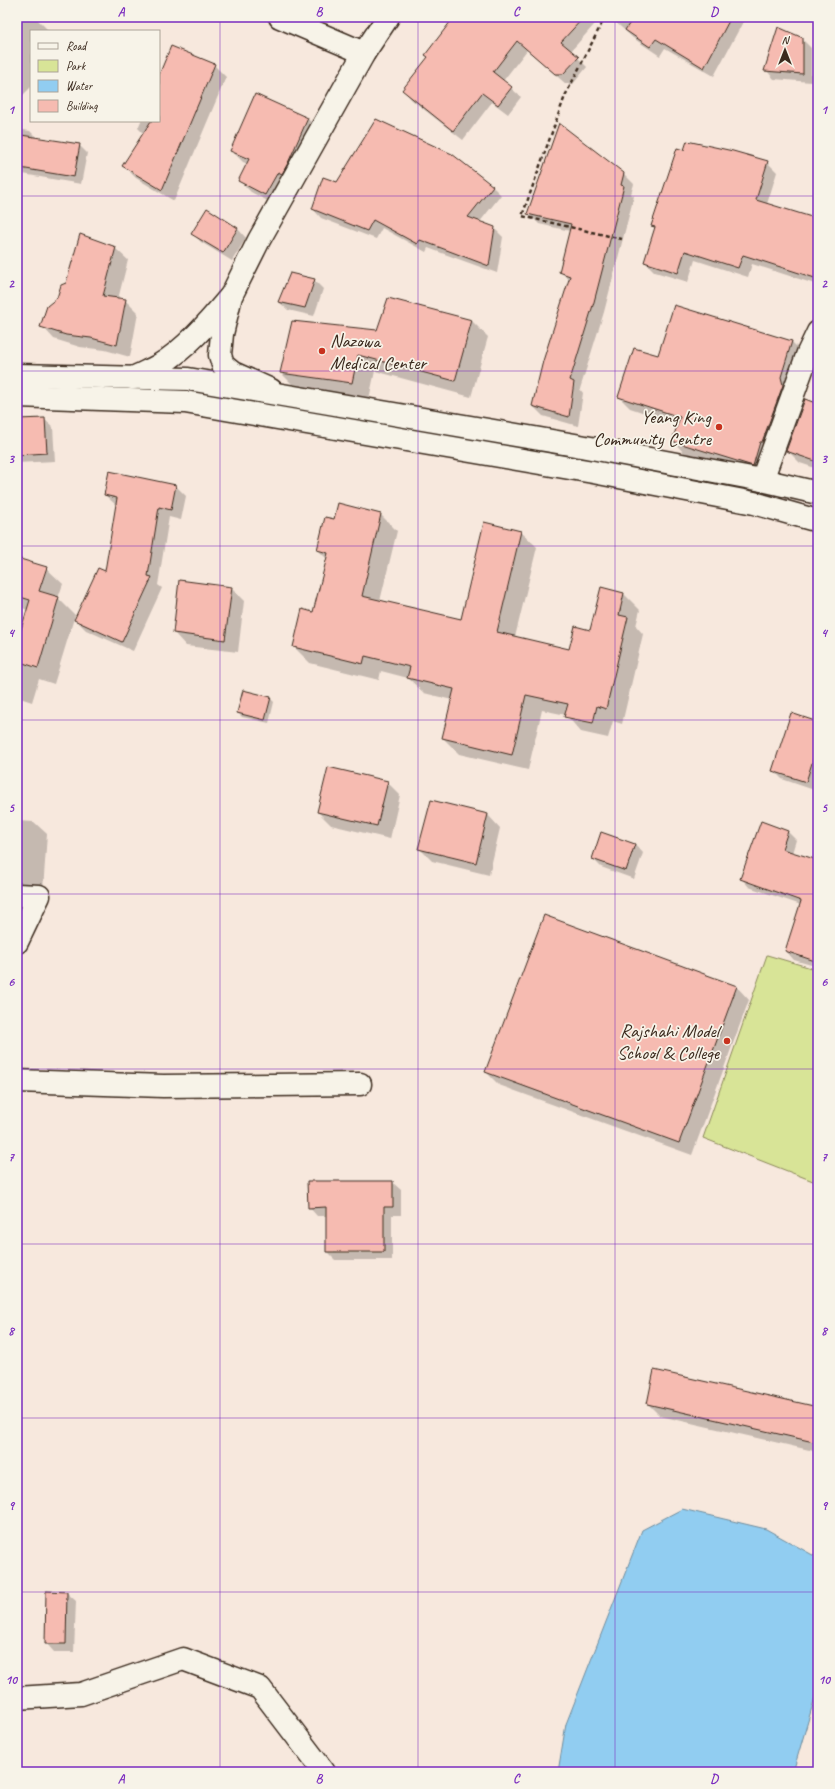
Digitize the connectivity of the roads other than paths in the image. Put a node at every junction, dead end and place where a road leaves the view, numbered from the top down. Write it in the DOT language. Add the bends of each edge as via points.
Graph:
graph roads {
  1 [pos="280,17"];
  2 [pos="388,17"];
  3 [pos="364,53"];
  4 [pos="231,296"];
  5 [pos="818,332"];
  6 [pos="17,375"];
  7 [pos="133,378"];
  8 [pos="281,394"];
  9 [pos="17,396"];
  10 [pos="762,480"];
  11 [pos="818,493"];
  12 [pos="818,521"];
  13 [pos="17,895"];
  14 [pos="17,942"];
  15 [pos="17,1081"];
  16 [pos="360,1084"];
  17 [pos="17,1698"];
  18 [pos="324,1772"];
  1 -- 3 [label="main road"];
  2 -- 3 [label="main road"];
  3 -- 4 [label="main road" via="259,240"];
  4 -- 7 [label="main road" via="180,350 158,366"];
  4 -- 8 [label="main road" via="222,334 220,356 224,365 233,373"];
  5 -- 10 [label="main road"];
  6 -- 7 [label="main road"];
  7 -- 8 [label="main road" via="188,379"];
  8 -- 10 [label="main road"];
  9 -- 12 [label="main road" via="185,402 593,472 754,503"];
  10 -- 11 [label="main road"];
  13 -- 14 [label="main road" via="39,896"];
  15 -- 16 [label="main road" via="163,1086"];
  17 -- 18 [label="main road" via="81,1694 183,1659 260,1688"];
}
